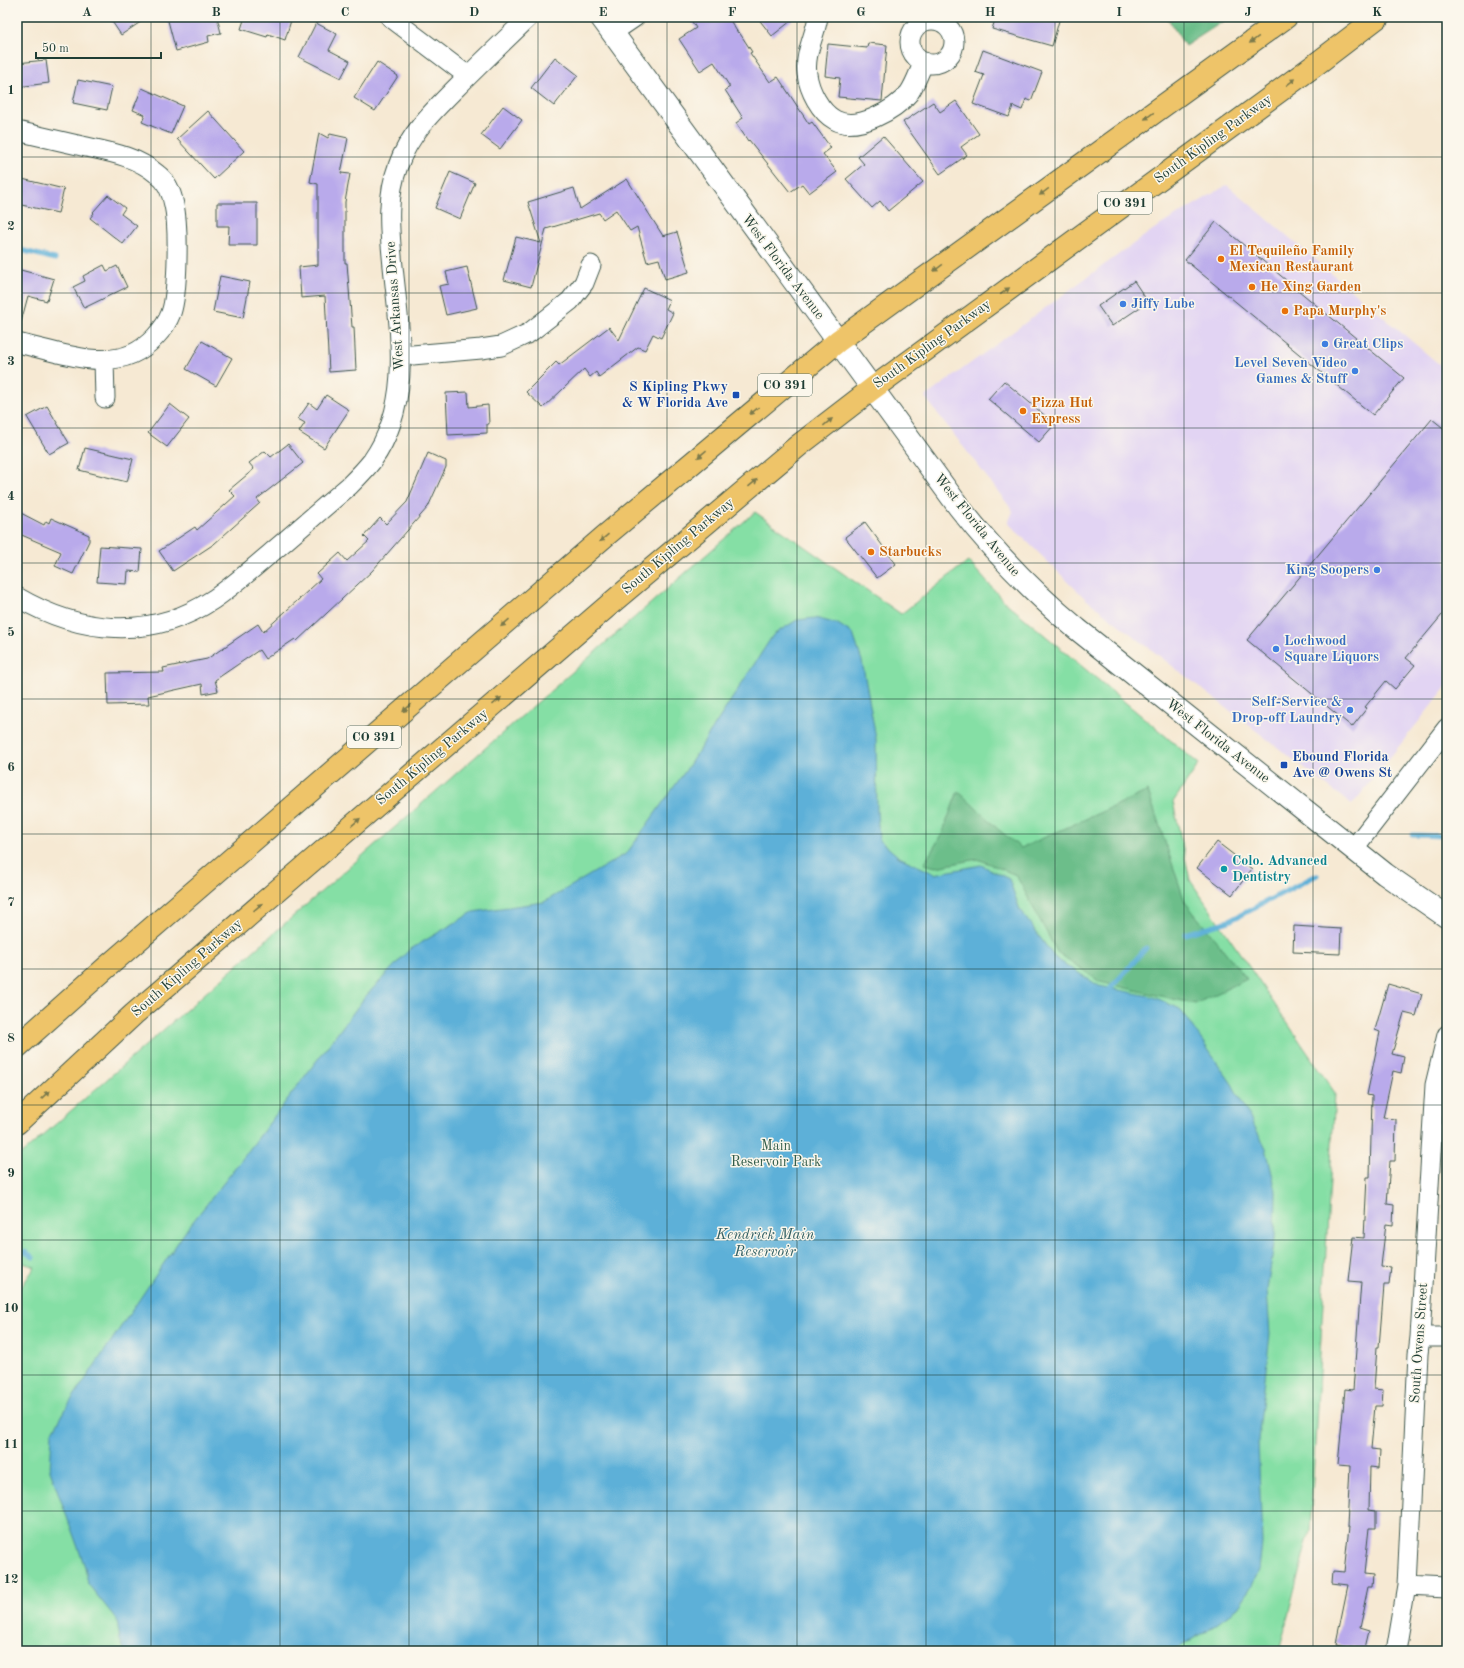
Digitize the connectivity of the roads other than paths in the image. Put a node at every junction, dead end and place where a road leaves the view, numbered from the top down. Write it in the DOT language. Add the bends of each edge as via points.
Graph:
graph roads {
  1 [pos="390,17"];
  2 [pos="529,17"];
  3 [pos="635,17"];
  4 [pos="818,17"];
  5 [pos="1286,17"];
  6 [pos="1378,17"];
  7 [pos="607,25"];
  8 [pos="924,62"];
  9 [pos="468,76"];
  10 [pos="17,131"];
  11 [pos="591,265"];
  12 [pos="838,341"];
  13 [pos="17,343"];
  14 [pos="401,356"];
  15 [pos="104,360"];
  16 [pos="872,388"];
  17 [pos="105,398"];
  18 [pos="17,597"];
  19 [pos="1447,728"];
  20 [pos="1354,848"];
  21 [pos="1447,917"];
  22 [pos="1447,1035"];
  23 [pos="17,1047"];
  24 [pos="17,1123"];
  25 [pos="1439,1148"];
  26 [pos="1420,1337"];
  27 [pos="1447,1338"];
  28 [pos="1407,1586"];
  29 [pos="1447,1588"];
  30 [pos="1396,1651"];
  1 -- 9 [label="street"];
  2 -- 9 [label="street, West Arkansas Drive"];
  3 -- 7 [label="street, West Florida Avenue"];
  4 -- 8 [label="street" via="806,58 807,74 818,102 836,120 847,123 865,122 893,107 909,92"];
  5 -- 12 [label="main road, CO 391, one-way"];
  16 -- 6 [label="main road, South Kipling Parkway / CO 391, one-way"];
  7 -- 12 [label="street, West Florida Avenue"];
  9 -- 14 [label="street, West Arkansas Drive" via="415,134 398,165 393,184 390,237"];
  10 -- 15 [label="street" via="138,160 159,175 170,191 177,228 176,288 171,313 166,324 145,346 133,354"];
  11 -- 14 [label="street" via="584,282 570,301 529,333 501,346"];
  12 -- 16 [label="street, West Florida Avenue"];
  12 -- 23 [label="main road, CO 391, one-way" via="611,531"];
  13 -- 15 [label="street"];
  14 -- 18 [label="street, West Arkansas Drive" via="399,392 394,417 372,460 350,486 214,599 172,620 128,628 96,627 62,619"];
  15 -- 17 [label="street"];
  16 -- 20 [label="street, West Florida Avenue" via="966,516 1037,595"];
  24 -- 16 [label="main road, South Kipling Parkway / CO 391, one-way" via="134,1014 393,790 692,534"];
  19 -- 20 [label="street"];
  20 -- 21 [label="street, West Florida Avenue" via="1385,874"];
  22 -- 25 [label="street, South Owens Street" via="1435,1085"];
  25 -- 26 [label="street, South Owens Street"];
  26 -- 27 [label="street"];
  26 -- 28 [label="street, South Owens Street"];
  28 -- 29 [label="street"];
  28 -- 30 [label="street, South Owens Street"];
}
